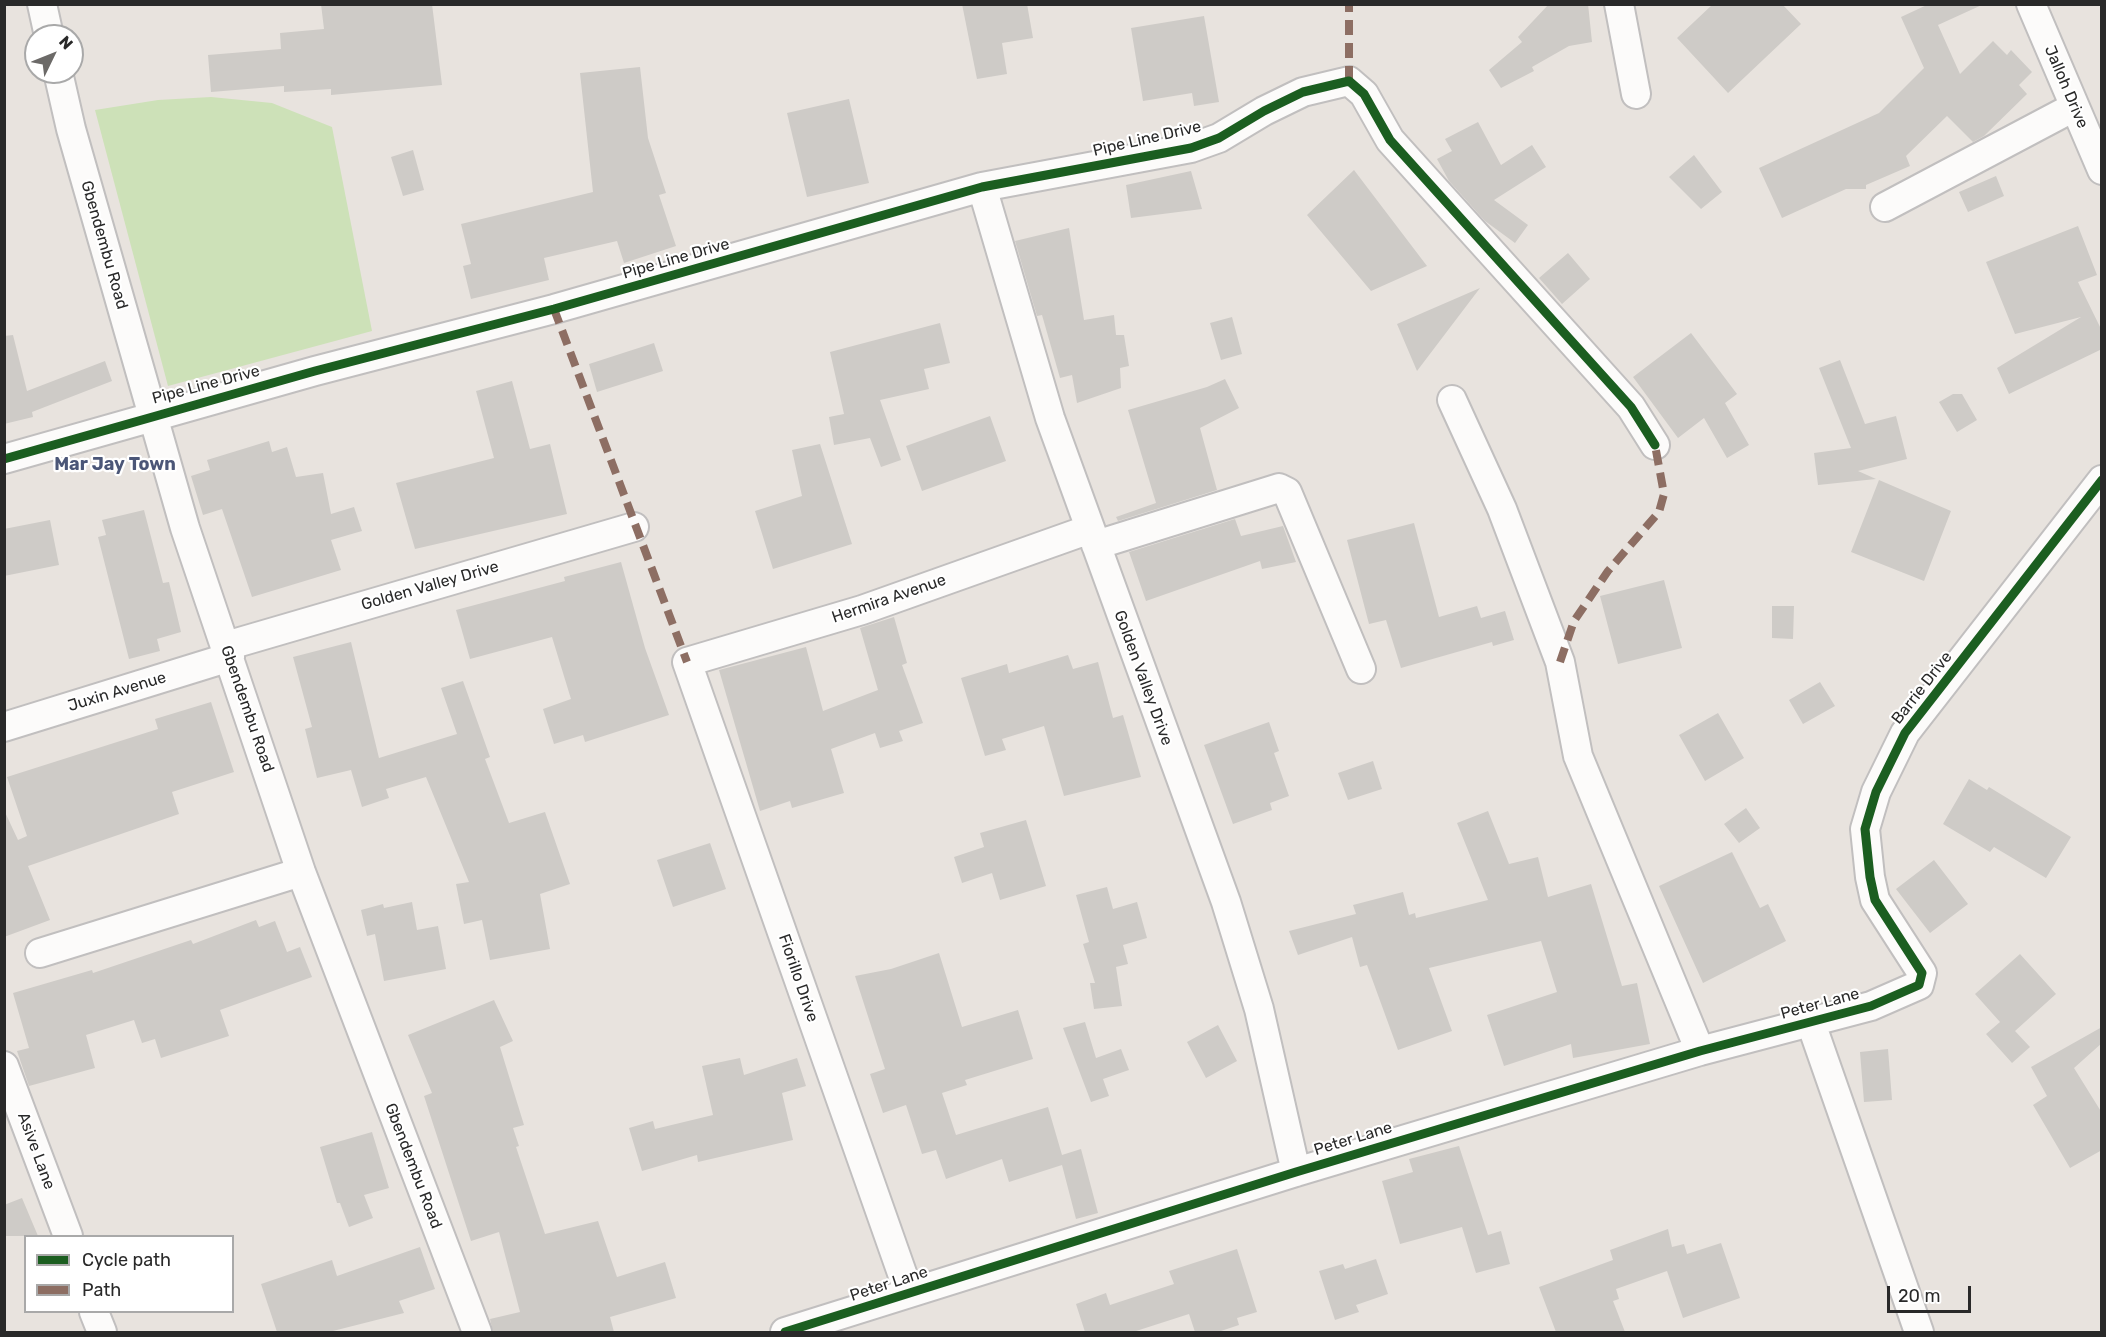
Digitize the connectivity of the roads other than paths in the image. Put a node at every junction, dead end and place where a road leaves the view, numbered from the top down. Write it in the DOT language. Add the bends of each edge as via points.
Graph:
graph roads {
  1 [pos="42,4"];
  2 [pos="1619,4"];
  3 [pos="2031,4"];
  4 [pos="46,24"];
  5 [pos="61,84"];
  6 [pos="1636,94"];
  7 [pos="2074,107"];
  8 [pos="2102,170"];
  9 [pos="982,187"];
  10 [pos="1885,207"];
  11 [pos="1452,400"];
  12 [pos="154,415"];
  13 [pos="1655,445"];
  14 [pos="4,459"];
  15 [pos="2102,480"];
  16 [pos="634,527"];
  17 [pos="1093,537"];
  18 [pos="228,652"];
  19 [pos="687,663"];
  20 [pos="1361,669"];
  21 [pos="4,727"];
  22 [pos="301,872"];
  23 [pos="40,953"];
  24 [pos="1922,973"];
  25 [pos="1811,1023"];
  26 [pos="1700,1051"];
  27 [pos="4,1066"];
  28 [pos="1296,1172"];
  29 [pos="68,1235"];
  30 [pos="909,1293"];
  31 [pos="95,1313"];
  32 [pos="102,1332"];
  33 [pos="477,1332"];
  34 [pos="785,1332"];
  35 [pos="1919,1332"];
  1 -- 4 [label="street"];
  2 -- 6 [label="street"];
  3 -- 7 [label="street, Jalloh Drive"];
  5 -- 12 [label="street, Gbendembu Road"];
  7 -- 8 [label="street, Jalloh Drive"];
  7 -- 10 [label="street"];
  9 -- 12 [label="street, Pipe Line Drive" via="565,306"];
  9 -- 13 [label="street, Pipe Line Drive" via="1191,148 1219,138 1302,92 1349,81 1364,94 1390,140 1631,406"];
  9 -- 17 [label="street, Golden Valley Drive" via="1050,418"];
  11 -- 26 [label="street" via="1502,508 1560,662 1578,756"];
  12 -- 14 [label="street, Pipe Line Drive"];
  12 -- 18 [label="street, Gbendembu Road" via="185,528"];
  15 -- 24 [label="street, Barrie Drive" via="1905,733 1876,792 1864,829 1875,900"];
  16 -- 18 [label="street, Golden Valley Drive"];
  17 -- 19 [label="street, Hermira Avenue"];
  17 -- 20 [label="street, Hermira Avenue" via="1279,488 1287,492"];
  17 -- 28 [label="street, Golden Valley Drive" via="1226,902 1259,1009"];
  18 -- 21 [label="street, Juxin Avenue"];
  18 -- 22 [label="street, Gbendembu Road"];
  19 -- 30 [label="street, Fiorillo Drive"];
  22 -- 23 [label="street"];
  22 -- 33 [label="street, Gbendembu Road"];
  24 -- 25 [label="street, Peter Lane" via="1919,985 1905,993"];
  25 -- 26 [label="street, Peter Lane"];
  25 -- 35 [label="street"];
  26 -- 28 [label="street, Peter Lane"];
  27 -- 29 [label="street, Asive Lane"];
  28 -- 30 [label="street, Peter Lane"];
  30 -- 34 [label="street, Peter Lane"];
  31 -- 32 [label="street"];
}
